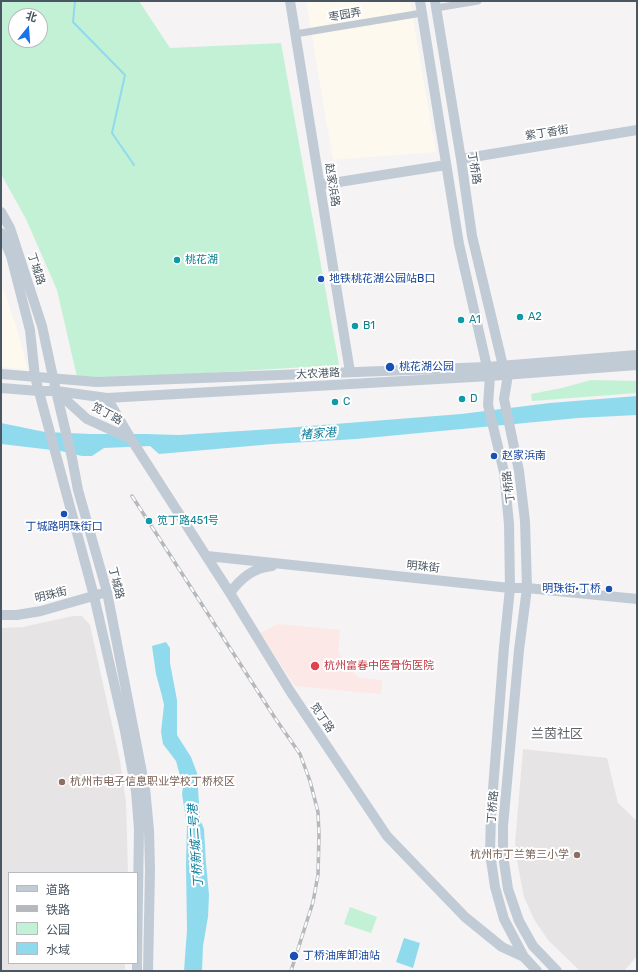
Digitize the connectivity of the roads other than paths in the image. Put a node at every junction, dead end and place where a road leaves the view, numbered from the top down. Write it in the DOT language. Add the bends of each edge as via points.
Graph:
graph roads {
  1 [pos="290,1"];
  2 [pos="420,1"];
  3 [pos="478,1"];
  4 [pos="435,4"];
  5 [pos="422,13"];
  6 [pos="295,34"];
  7 [pos="637,130"];
  8 [pos="461,159"];
  9 [pos="446,165"];
  10 [pos="320,185"];
  11 [pos="1,212"];
  12 [pos="1,232"];
  13 [pos="637,355"];
  14 [pos="637,365"];
  15 [pos="505,371"];
  16 [pos="350,372"];
  17 [pos="489,372"];
  18 [pos="1,374"];
  19 [pos="35,377"];
  20 [pos="53,379"];
  21 [pos="1,388"];
  22 [pos="39,391"];
  23 [pos="56,392"];
  24 [pos="107,398"];
  25 [pos="131,439"];
  26 [pos="207,556"];
  27 [pos="288,564"];
  28 [pos="510,588"];
  29 [pos="527,588"];
  30 [pos="107,592"];
  31 [pos="230,593"];
  32 [pos="94,596"];
  33 [pos="637,599"];
  34 [pos="1,615"];
  35 [pos="138,896"];
  36 [pos="524,957"];
  37 [pos="554,968"];
  38 [pos="148,971"];
  39 [pos="537,971"];
  1 -- 6 [label="main road, 赵家浜路"];
  2 -- 5 [label="main road, 丁桥路"];
  3 -- 4 [label="street"];
  4 -- 8 [label="main road, 丁桥路"];
  5 -- 6 [label="street, 枣园弄"];
  5 -- 9 [label="main road, 丁桥路"];
  6 -- 10 [label="main road, 赵家浜路"];
  7 -- 8 [label="main road, 紫丁香街"];
  8 -- 15 [label="main road, 丁桥路" via="472,236"];
  9 -- 10 [label="main road"];
  9 -- 17 [label="main road, 丁桥路" via="459,244"];
  10 -- 16 [label="main road, 赵家浜路"];
  11 -- 20 [label="main road, 丁城路" via="10,228 42,326"];
  12 -- 19 [label="main road, 丁城路" via="11,256 30,330"];
  13 -- 15 [label="main road, 大农港路"];
  14 -- 15 [label="main road, 大农港路"];
  15 -- 17 [label="main road, 大农港路"];
  15 -- 29 [label="main road, 丁桥路" via="504,399 519,471 525,521"];
  16 -- 17 [label="main road, 大农港路"];
  16 -- 20 [label="main road, 大农港路" via="97,382"];
  17 -- 24 [label="main road, 大农港路"];
  17 -- 28 [label="main road, 丁桥路" via="488,405 504,472 509,524"];
  18 -- 19 [label="main road, 大农港路"];
  19 -- 20 [label="main road, 大农港路"];
  19 -- 22 [label="main road, 丁城路"];
  20 -- 23 [label="main road, 丁城路"];
  21 -- 22 [label="main road, 大农港路"];
  22 -- 23 [label="main road, 大农港路"];
  22 -- 32 [label="main road, 丁城路"];
  23 -- 24 [label="main road, 大农港路"];
  23 -- 25 [label="main road, 笕丁路" via="87,419"];
  23 -- 30 [label="main road, 丁城路" via="78,490"];
  24 -- 25 [label="main road, 笕丁路"];
  25 -- 26 [label="main road, 笕丁路"];
  26 -- 27 [label="main road, 明珠街"];
  26 -- 31 [label="main road, 笕丁路"];
  27 -- 28 [label="main road, 明珠街"];
  27 -- 31 [label="main road" via="252,571 239,581"];
  28 -- 29 [label="main road, 明珠街"];
  28 -- 36 [label="main road, 丁桥路" via="490,853 495,887 504,919"];
  29 -- 33 [label="main road, 明珠街"];
  29 -- 37 [label="main road, 丁桥路" via="519,650 502,855 508,890 519,921 533,946"];
  30 -- 32 [label="main road, 明珠街"];
  30 -- 38 [label="main road, 丁城路" via="145,788 150,870"];
  31 -- 36 [label="main road, 笕丁路" via="290,691 387,836 465,917 502,948"];
  32 -- 34 [label="main road, 明珠街" via="41,611"];
  32 -- 35 [label="main road, 丁城路" via="136,791 139,829"];
  36 -- 39 [label="main road, 笕丁路"];
}
